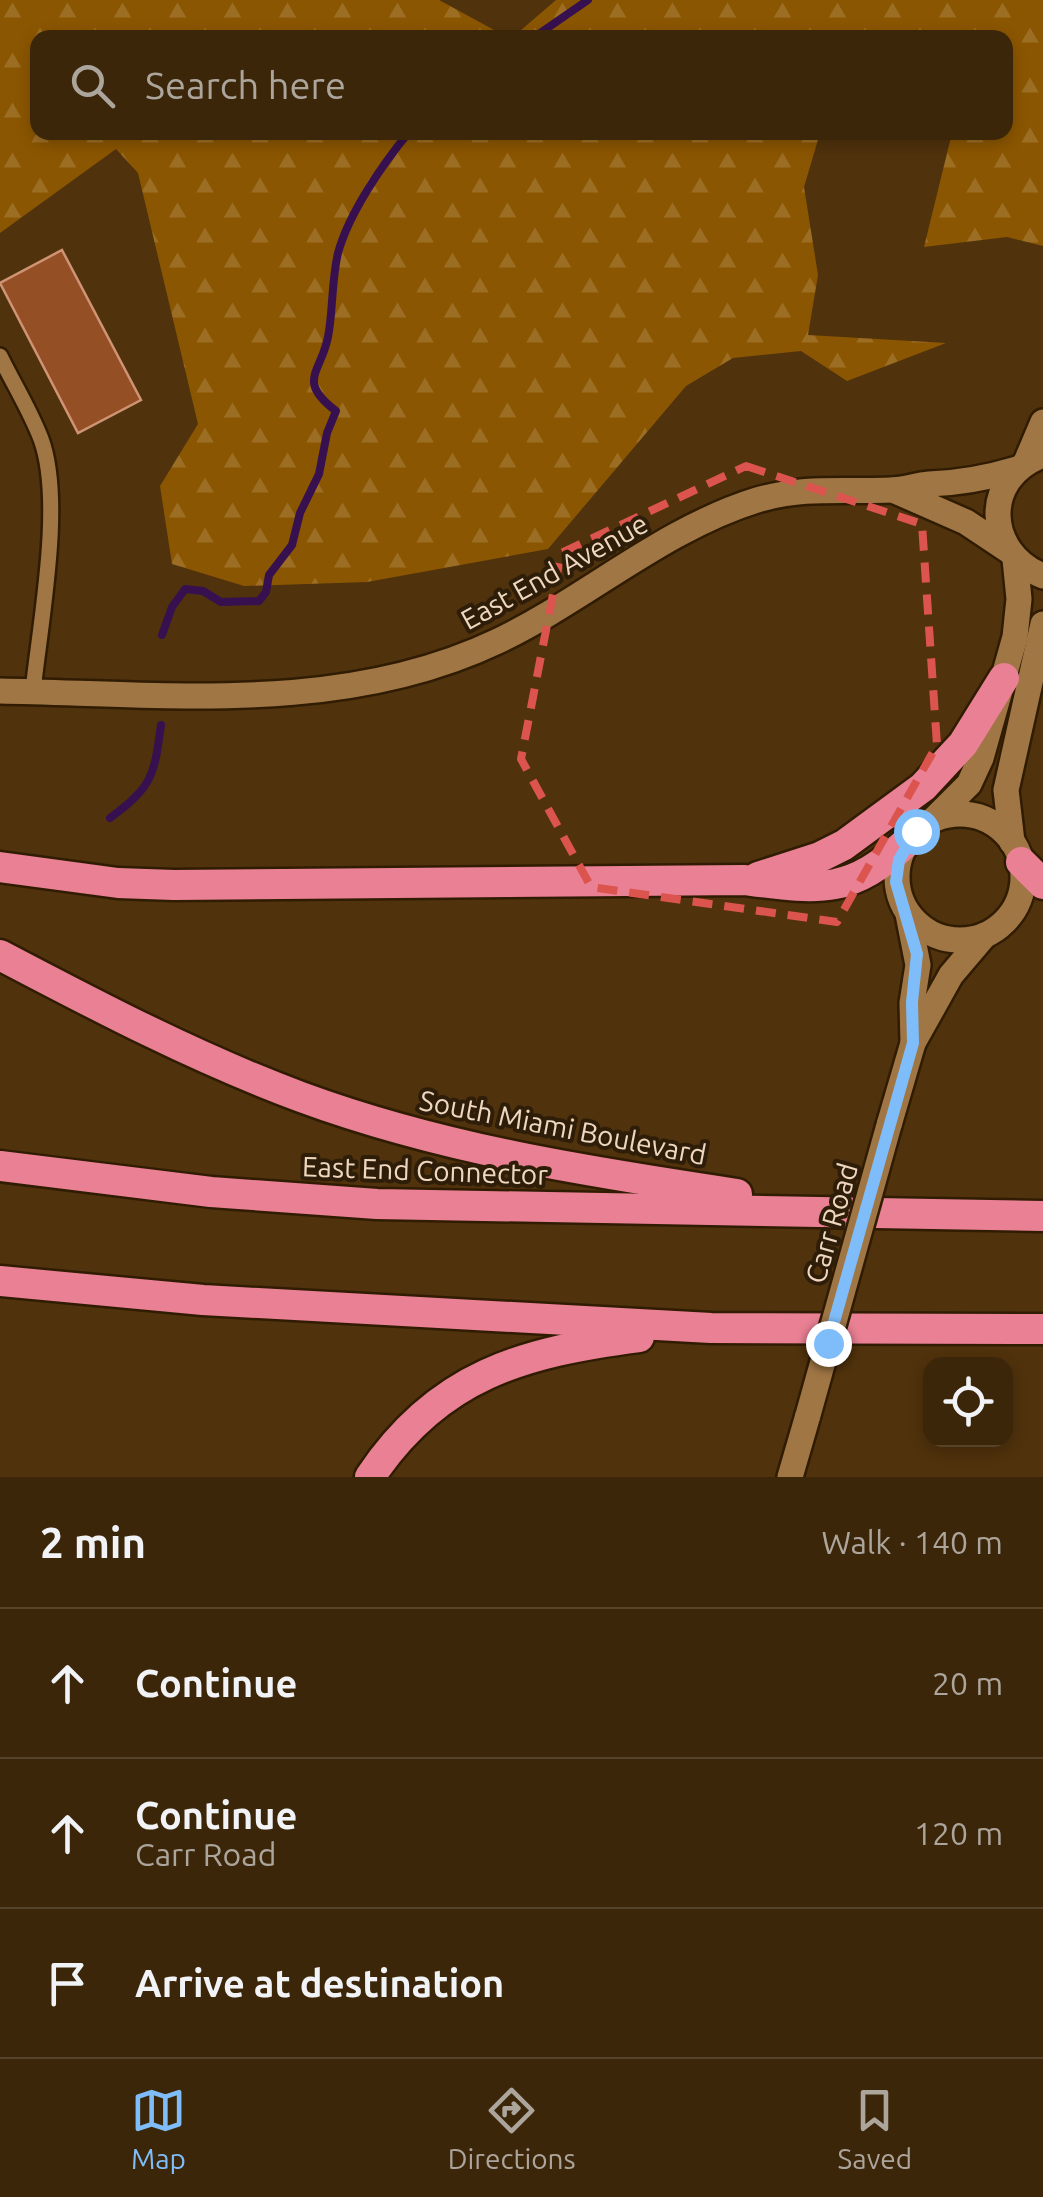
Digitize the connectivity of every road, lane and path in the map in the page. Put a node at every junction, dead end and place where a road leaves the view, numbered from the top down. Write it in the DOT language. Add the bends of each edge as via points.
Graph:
graph roads {
  1 [pos="0,356"];
  2 [pos="1043,422"];
  3 [pos="1029,462"];
  4 [pos="893,490"];
  5 [pos="1012,554"];
  6 [pos="1043,576"];
  7 [pos="1043,624"];
  8 [pos="1043,670"];
  9 [pos="1016,686"];
  10 [pos="0,691"];
  11 [pos="32,692"];
  12 [pos="934,819"];
  13 [pos="909,840"];
  14 [pos="1017,852"];
  15 [pos="0,867"];
  16 [pos="745,880"];
  17 [pos="1043,884"];
  18 [pos="907,912"];
  19 [pos="985,935"];
  20 [pos="0,954"];
  21 [pos="913,1043"];
  22 [pos="0,1166"];
  23 [pos="849,1211"];
  24 [pos="1043,1216"];
  25 [pos="0,1281"];
  26 [pos="711,1328"];
  27 [pos="1043,1329"];
  28 [pos="370,1477"];
  29 [pos="790,1477"];
  1 -- 11 [label="lane" via="42,440 52,507"];
  2 -- 3 [label="street"];
  3 -- 4 [label="street, East End Avenue" via="957,484"];
  3 -- 5 [label="street" via="1004,487 998,508"];
  4 -- 5 [label="street, East End Avenue" via="966,522"];
  4 -- 11 [label="street, East End Avenue" via="826,488 742,506 697,525 498,641 408,673 244,697"];
  5 -- 6 [label="street, East End Avenue"];
  5 -- 9 [label="street"];
  7 -- 9 [label="street"];
  8 -- 9 [label="street"];
  9 -- 12 [label="street" via="976,771"];
  9 -- 14 [label="street" via="1006,790"];
  9 -- 16 [label="highway" via="923,787 844,845"];
  10 -- 11 [label="street, East End Avenue"];
  12 -- 13 [label="street"];
  12 -- 14 [label="street" via="978,816 997,826"];
  13 -- 16 [label="highway" via="866,874 836,885"];
  13 -- 18 [label="street" via="897,870"];
  14 -- 17 [label="highway"];
  14 -- 19 [label="street" via="1022,884 1016,905"];
  15 -- 16 [label="highway" via="174,884"];
  18 -- 19 [label="street" via="942,938"];
  18 -- 21 [label="street, Carr Road" via="918,965"];
  19 -- 21 [label="street, Carr Road" via="951,975"];
  20 -- 23 [label="highway, South Miami Boulevard" via="166,1042 375,1121 557,1165"];
  21 -- 29 [label="street, Carr Road, bridge"];
  22 -- 23 [label="highway, East End Connector" via="377,1204"];
  23 -- 24 [label="highway"];
  25 -- 26 [label="highway"];
  26 -- 27 [label="highway"];
  26 -- 28 [label="highway" via="574,1345 480,1375 424,1412"];
}
